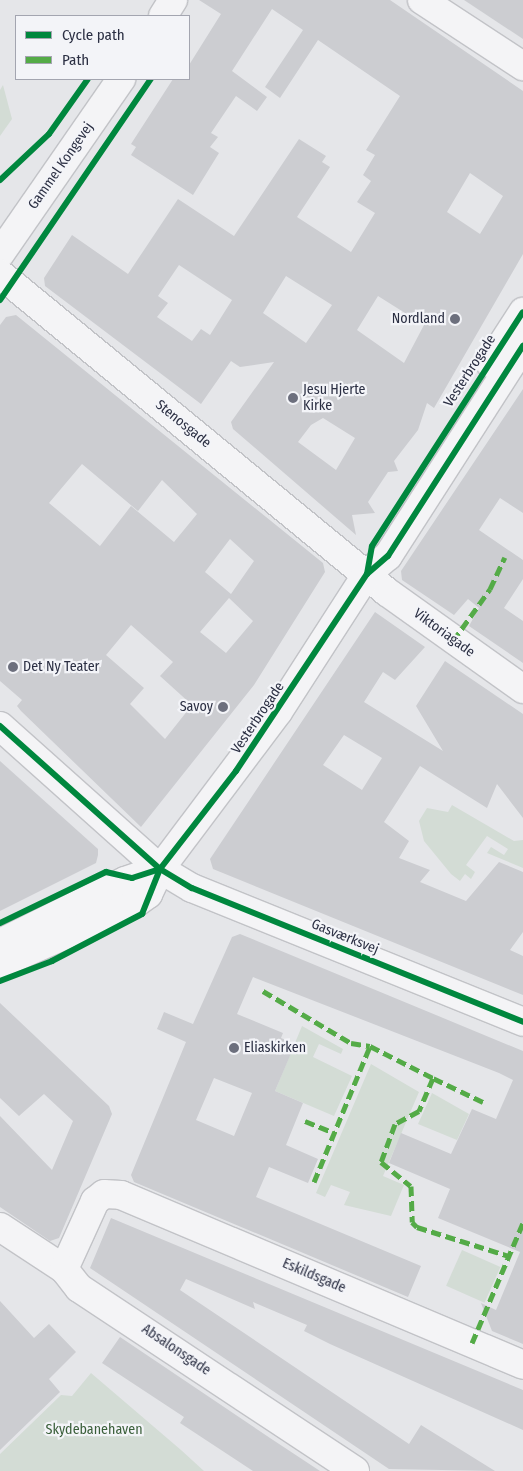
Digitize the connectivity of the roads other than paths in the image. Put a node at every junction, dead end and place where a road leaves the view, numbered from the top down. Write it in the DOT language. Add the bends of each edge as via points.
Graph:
graph roads {
  1 [pos="174,0"];
  2 [pos="422,0"];
  3 [pos="163,15"];
  4 [pos="523,66"];
  5 [pos="120,80"];
  6 [pos="0,254"];
  7 [pos="0,274"];
  8 [pos="523,312"];
  9 [pos="523,346"];
  10 [pos="366,574"];
  11 [pos="523,689"];
  12 [pos="0,726"];
  13 [pos="160,869"];
  14 [pos="1,958"];
  15 [pos="523,1022"];
  16 [pos="0,1228"];
  17 [pos="64,1269"];
  18 [pos="523,1365"];
  19 [pos="355,1471"];
  1 -- 3 [label="street"];
  2 -- 4 [label="street"];
  5 -- 6 [label="street, Gammel Kongevej"];
  7 -- 10 [label="street, Stenosgade"];
  8 -- 10 [label="street, Vesterbrogade" via="372,546"];
  9 -- 10 [label="street, Vesterbrogade" via="388,556"];
  10 -- 11 [label="street, Viktoriagade"];
  10 -- 13 [label="street, Vesterbrogade" via="262,734"];
  12 -- 13 [label="street"];
  13 -- 14 [label="street, Vesterbrogade" via="148,894 133,906"];
  13 -- 15 [label="street, Gasværksvej" via="192,888"];
  16 -- 17 [label="street, Absalonsgade"];
  17 -- 18 [label="street, Eskildsgade" via="86,1216 104,1194 131,1199"];
  17 -- 19 [label="street, Absalonsgade" via="79,1288"];
}
